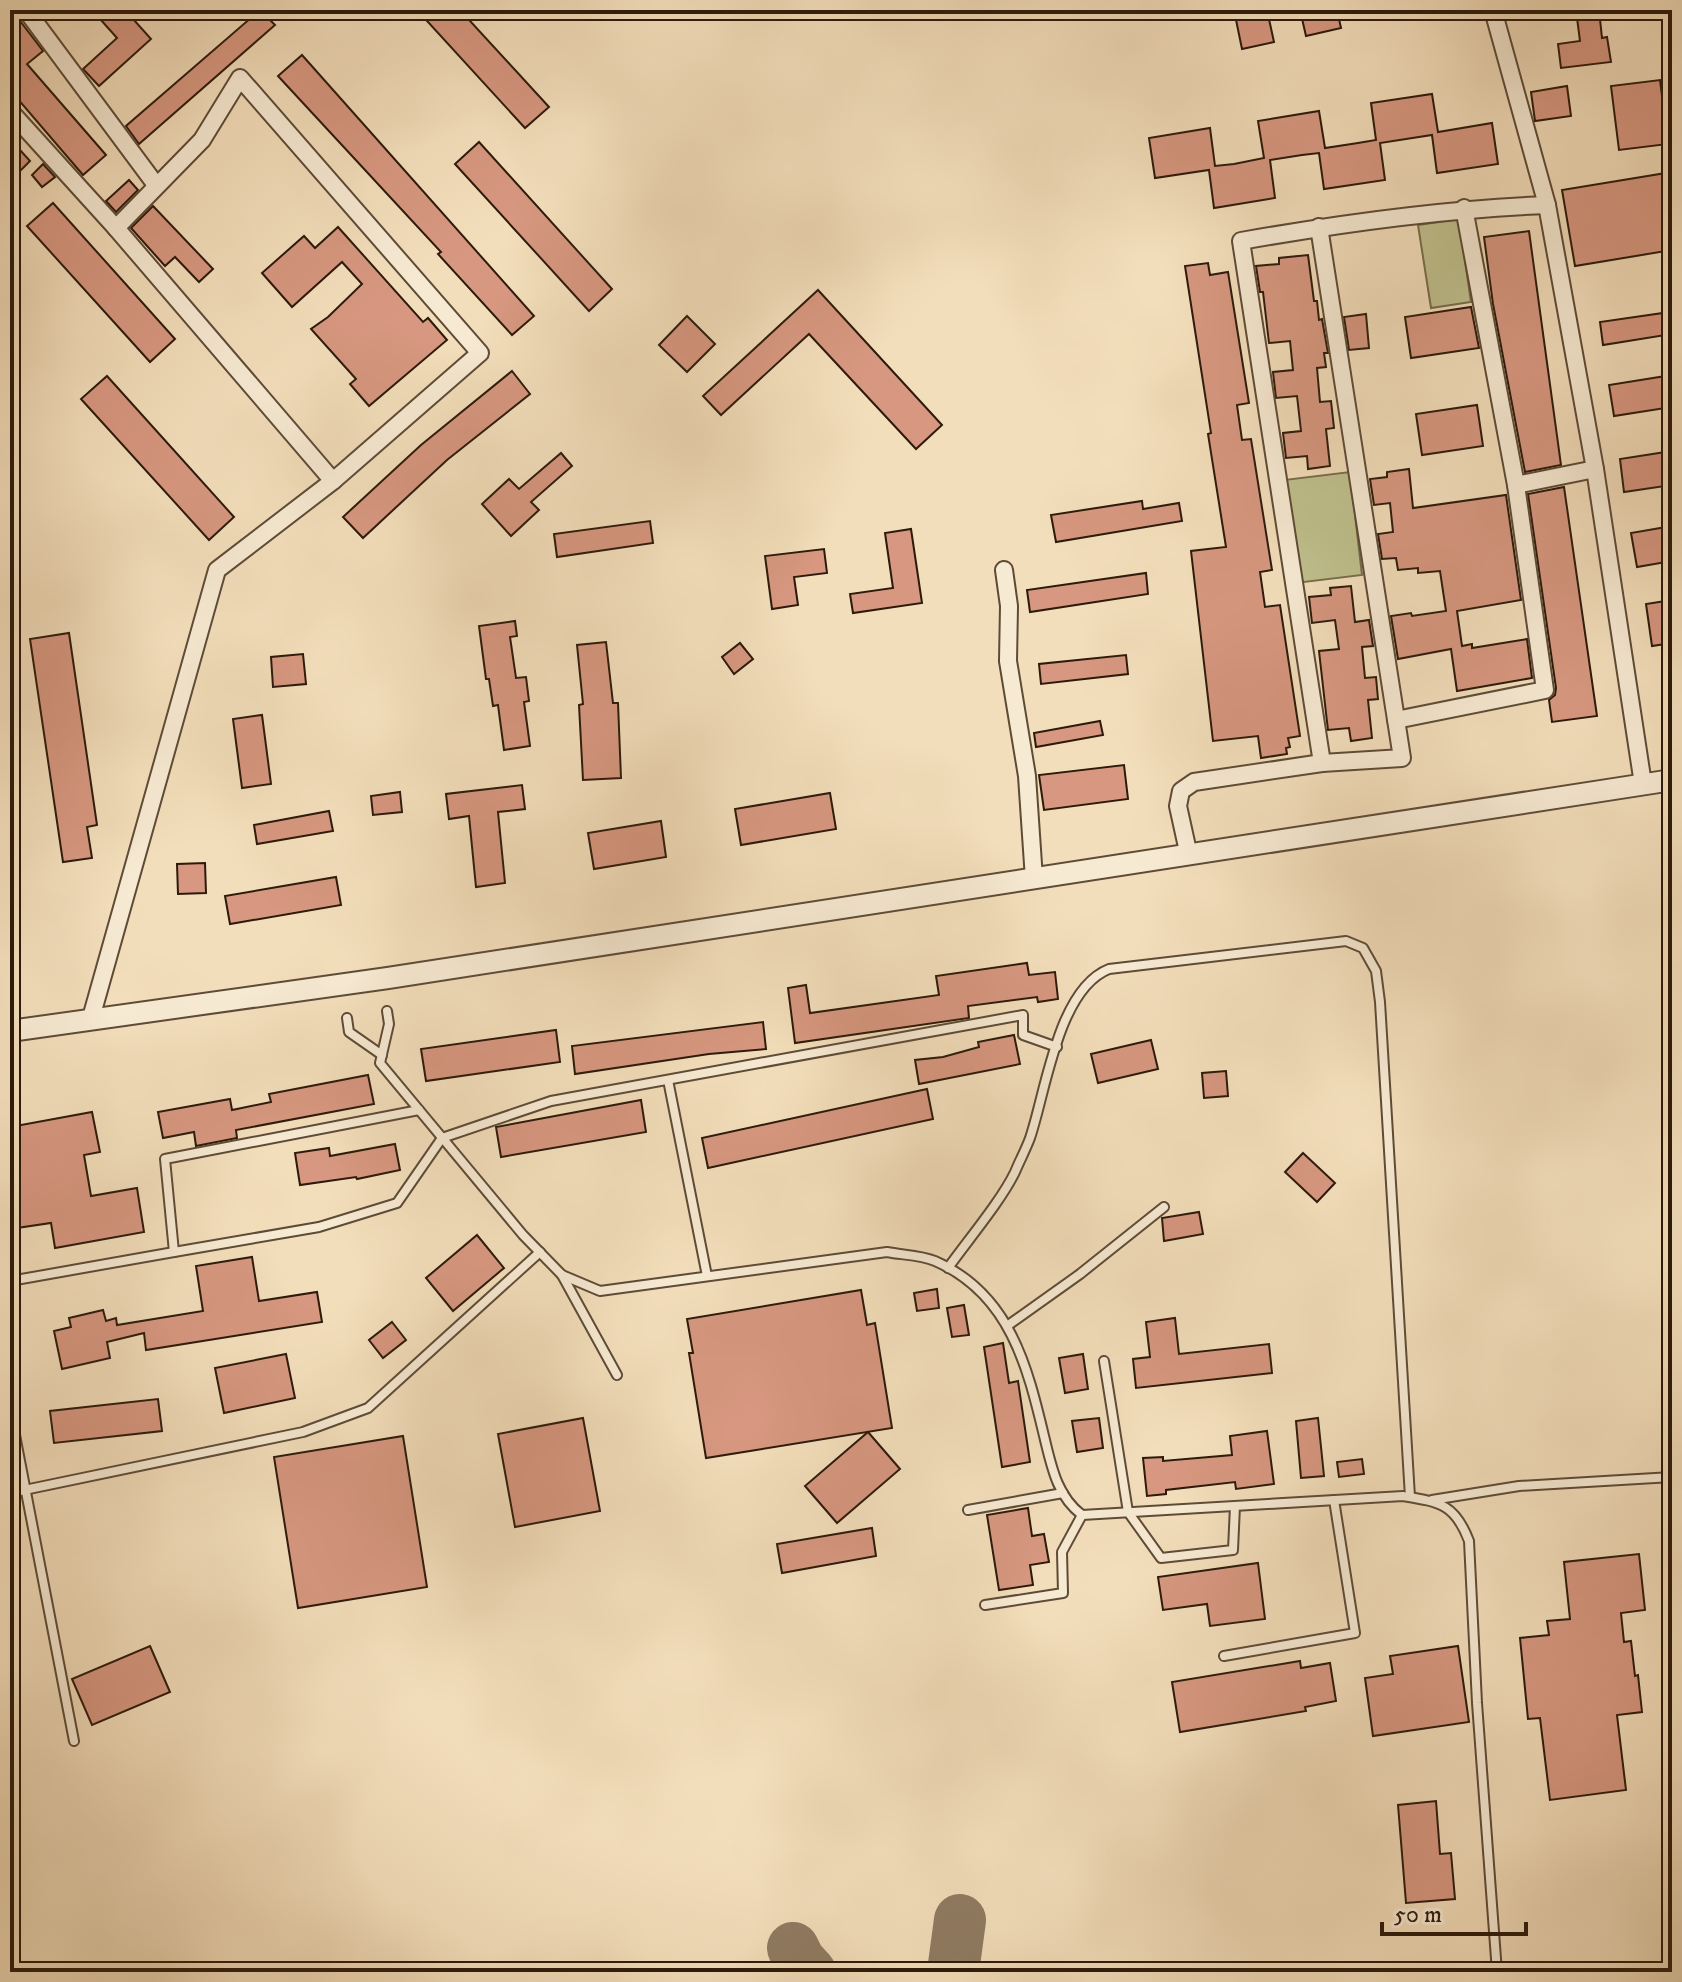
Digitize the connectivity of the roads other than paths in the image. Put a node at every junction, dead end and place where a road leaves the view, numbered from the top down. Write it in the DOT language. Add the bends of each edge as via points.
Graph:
graph roads {
  1 [pos="26,10"];
  2 [pos="1493,10"];
  3 [pos="10,111"];
  4 [pos="156,185"];
  5 [pos="1547,205"];
  6 [pos="1464,208"];
  7 [pos="1319,227"];
  8 [pos="116,228"];
  9 [pos="1595,469"];
  10 [pos="333,481"];
  11 [pos="1516,485"];
  12 [pos="1004,570"];
  13 [pos="1396,720"];
  14 [pos="1322,763"];
  15 [pos="1672,780"];
  16 [pos="1643,784"];
  17 [pos="1189,856"];
  18 [pos="1034,879"];
  19 [pos="387,1011"];
  20 [pos="91,1018"];
  21 [pos="347,1018"];
  22 [pos="10,1031"];
  23 [pos="1057,1047"];
  24 [pos="382,1055"];
  25 [pos="668,1080"];
  26 [pos="419,1110"];
  27 [pos="442,1138"];
  28 [pos="1164,1207"];
  29 [pos="174,1252"];
  30 [pos="540,1252"];
  31 [pos="948,1268"];
  32 [pos="562,1275"];
  33 [pos="707,1276"];
  34 [pos="10,1281"];
  35 [pos="1007,1326"];
  36 [pos="1104,1361"];
  37 [pos="617,1375"];
  38 [pos="10,1409"];
  39 [pos="1672,1477"];
  40 [pos="25,1490"];
  41 [pos="10,1493"];
  42 [pos="1063,1493"];
  43 [pos="1410,1497"];
  44 [pos="1334,1500"];
  45 [pos="1431,1500"];
  46 [pos="1235,1506"];
  47 [pos="968,1510"];
  48 [pos="1128,1512"];
  49 [pos="1082,1515"];
  50 [pos="985,1605"];
  51 [pos="1224,1656"];
  52 [pos="74,1741"];
  53 [pos="1497,1972"];
  1 -- 4 [label="street"];
  2 -- 5 [label="street"];
  3 -- 8 [label="street"];
  4 -- 8 [label="street"];
  4 -- 10 [label="street" via="202,140 240,78 480,353"];
  5 -- 6 [label="street"];
  5 -- 9 [label="street"];
  6 -- 7 [label="street"];
  6 -- 11 [label="street"];
  7 -- 13 [label="street"];
  7 -- 14 [label="street" via="1241,241"];
  8 -- 10 [label="street"];
  9 -- 11 [label="street"];
  9 -- 16 [label="street"];
  10 -- 20 [label="street" via="217,570"];
  11 -- 13 [label="street" via="1545,690"];
  12 -- 18 [label="street" via="1008,661 1027,776"];
  13 -- 14 [label="street" via="1402,758"];
  14 -- 17 [label="street" via="1194,782 1181,791 1178,806"];
  15 -- 16 [label="street"];
  16 -- 17 [label="street"];
  17 -- 18 [label="street"];
  18 -- 20 [label="street" via="338,986"];
  19 -- 24 [label="lane"];
  20 -- 22 [label="street"];
  21 -- 24 [label="lane" via="349,1032"];
  23 -- 25 [label="lane" via="1023,1035 1023,1015"];
  23 -- 31 [label="lane" via="1013,1176"];
  23 -- 43 [label="lane" via="1066,1017 1082,991 1109,969 1346,941 1363,948 1376,971 1380,1002"];
  24 -- 26 [label="lane" via="380,1063"];
  25 -- 27 [label="lane" via="551,1101"];
  25 -- 33 [label="lane"];
  26 -- 27 [label="lane"];
  26 -- 29 [label="lane" via="165,1159"];
  27 -- 29 [label="lane" via="397,1203 319,1227"];
  27 -- 30 [label="lane"];
  28 -- 35 [label="lane"];
  29 -- 34 [label="lane"];
  30 -- 32 [label="lane"];
  30 -- 40 [label="lane" via="368,1408 303,1432"];
  31 -- 33 [label="lane" via="933,1259 887,1252"];
  31 -- 35 [label="lane" via="969,1281"];
  32 -- 33 [label="lane" via="600,1291"];
  32 -- 37 [label="lane"];
  35 -- 42 [label="lane" via="1027,1366"];
  36 -- 48 [label="lane"];
  38 -- 40 [label="lane"];
  39 -- 45 [label="lane" via="1519,1486"];
  40 -- 41 [label="lane"];
  40 -- 52 [label="lane"];
  42 -- 47 [label="lane"];
  42 -- 49 [label="lane" via="1068,1505"];
  43 -- 44 [label="lane"];
  43 -- 45 [label="lane"];
  44 -- 46 [label="lane"];
  44 -- 51 [label="lane" via="1355,1633"];
  45 -- 53 [label="lane" via="1461,1519 1469,1541"];
  46 -- 48 [label="lane"];
  46 -- 48 [label="lane" via="1233,1550 1161,1558"];
  48 -- 49 [label="lane"];
  49 -- 50 [label="lane" via="1062,1552 1063,1593"];
}
